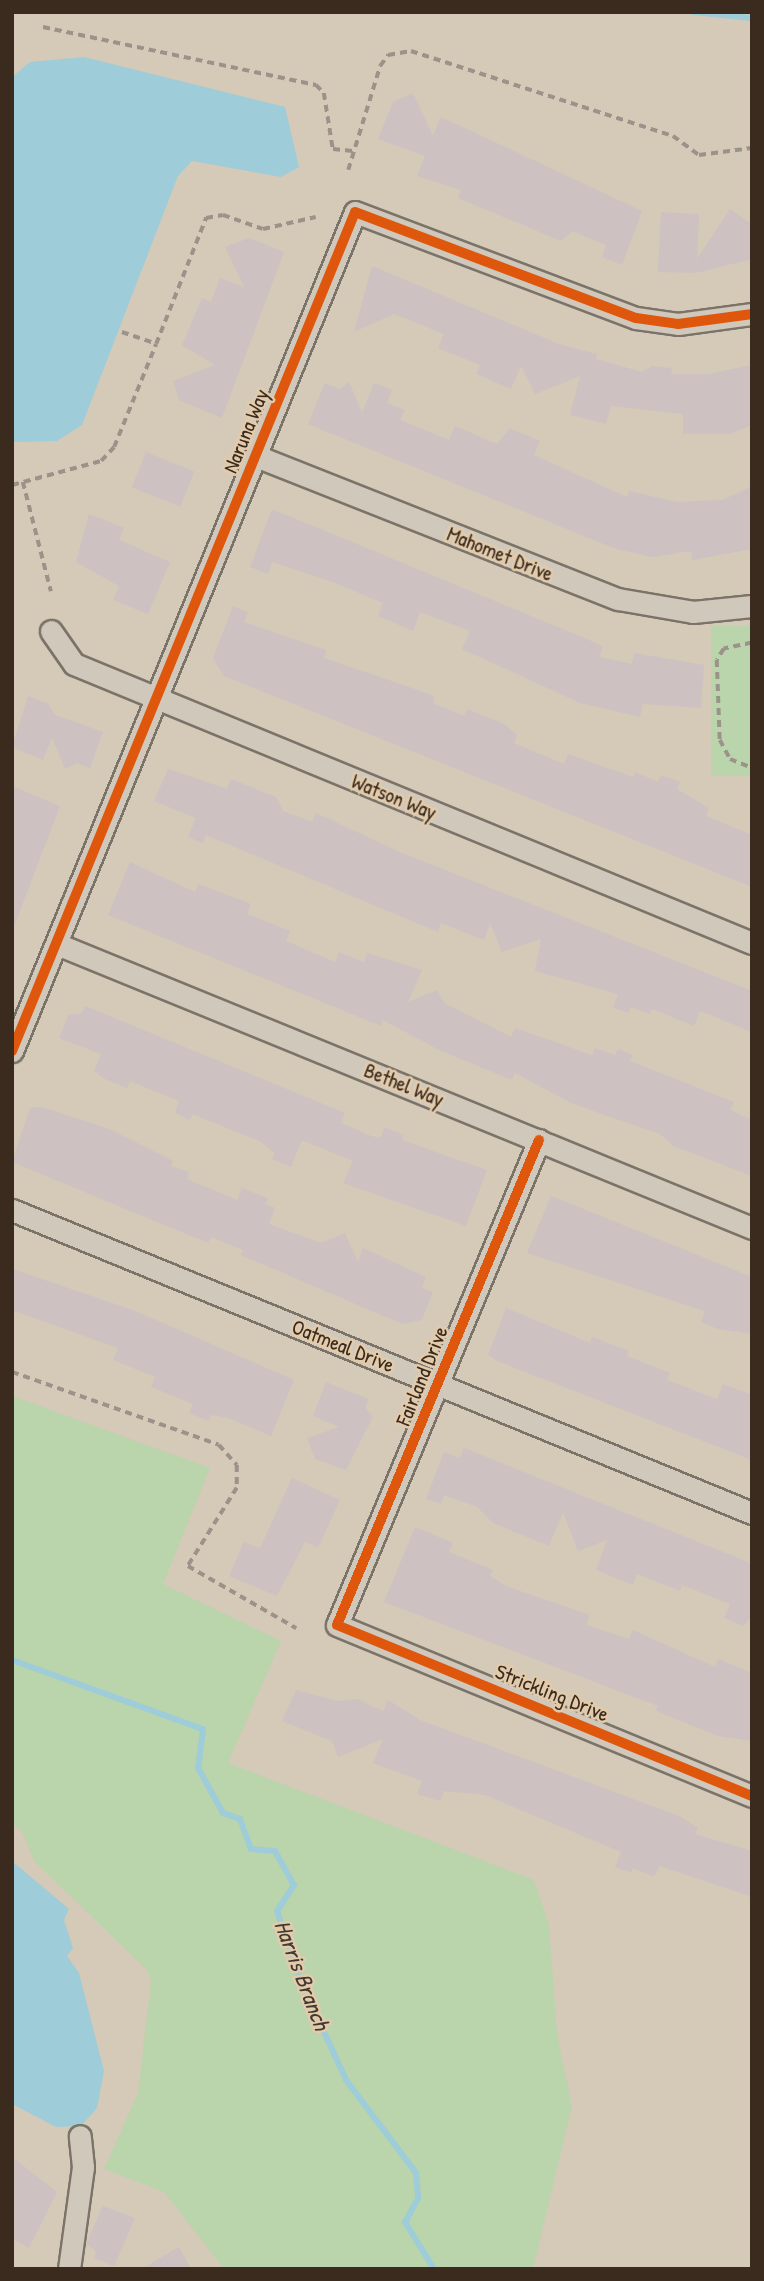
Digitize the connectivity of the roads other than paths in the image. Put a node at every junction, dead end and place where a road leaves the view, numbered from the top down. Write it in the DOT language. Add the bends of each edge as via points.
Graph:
graph roads {
  1 [pos="752,314"];
  2 [pos="256,456"];
  3 [pos="752,606"];
  4 [pos="51,631"];
  5 [pos="157,700"];
  6 [pos="752,943"];
  7 [pos="57,944"];
  8 [pos="12,1051"];
  9 [pos="539,1140"];
  10 [pos="12,1210"];
  11 [pos="752,1228"];
  12 [pos="438,1385"];
  13 [pos="752,1513"];
  14 [pos="337,1625"];
  15 [pos="752,1796"];
  16 [pos="80,2136"];
  17 [pos="69,2269"];
  1 -- 2 [label="street, Naruna Way" via="678,324 636,318 355,212"];
  2 -- 3 [label="street, Mahomet Drive" via="618,599 693,612"];
  2 -- 5 [label="street, Naruna Way"];
  4 -- 5 [label="street, Watson Way" via="74,664"];
  5 -- 6 [label="street, Watson Way"];
  5 -- 7 [label="street, Naruna Way"];
  7 -- 8 [label="street, Naruna Way"];
  7 -- 9 [label="street, Bethel Way"];
  9 -- 11 [label="street, Bethel Way"];
  9 -- 12 [label="street, Fairland Drive"];
  10 -- 12 [label="street, Oatmeal Drive"];
  12 -- 13 [label="street, Oatmeal Drive"];
  12 -- 14 [label="street, Fairland Drive"];
  14 -- 15 [label="street, Strickling Drive"];
  16 -- 17 [label="street" via="83,2167"];
}
